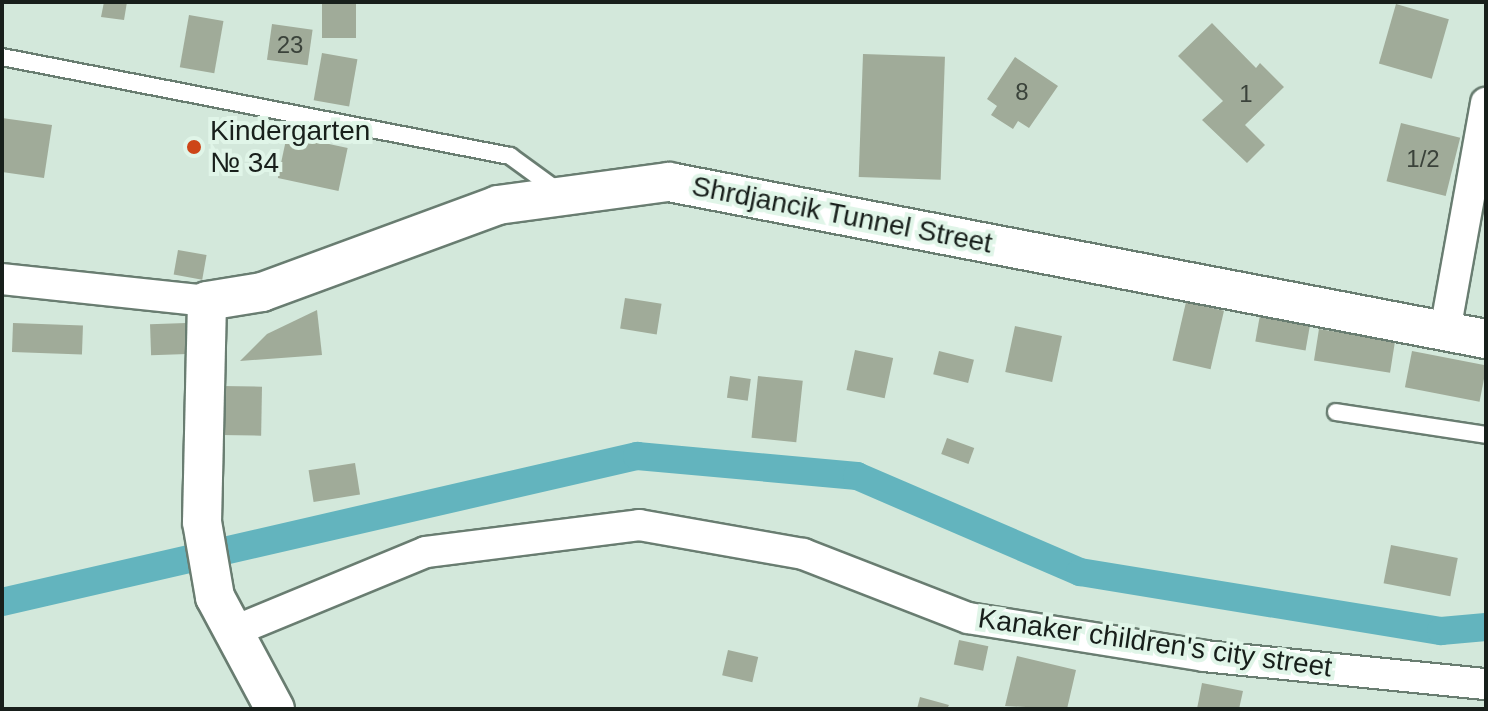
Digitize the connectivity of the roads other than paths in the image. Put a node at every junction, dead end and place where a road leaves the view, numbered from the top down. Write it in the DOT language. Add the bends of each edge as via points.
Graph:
graph roads {
  1 [pos="2,57"];
  2 [pos="1486,103"];
  3 [pos="565,196"];
  4 [pos="2,279"];
  5 [pos="207,301"];
  6 [pos="1445,331"];
  7 [pos="1486,339"];
  8 [pos="1336,412"];
  9 [pos="1486,435"];
  10 [pos="232,632"];
  11 [pos="1486,684"];
  12 [pos="275,709"];
  1 -- 3 [label="lane" via="510,156"];
  2 -- 6 [label="street"];
  3 -- 5 [label="street, Shrdjancik Tunnel Street" via="498,205 262,292"];
  3 -- 6 [label="street, Shrdjancik Tunnel Street" via="669,182"];
  4 -- 5 [label="street, Shrdjancik Tunnel Street"];
  5 -- 10 [label="street" via="202,522 215,597"];
  6 -- 7 [label="street, Shrdjancik Tunnel Street"];
  8 -- 9 [label="lane"];
  10 -- 11 [label="street, Kanaker children's city street" via="426,552 639,525 803,554 968,618 1204,656"];
  10 -- 12 [label="street"];
}
